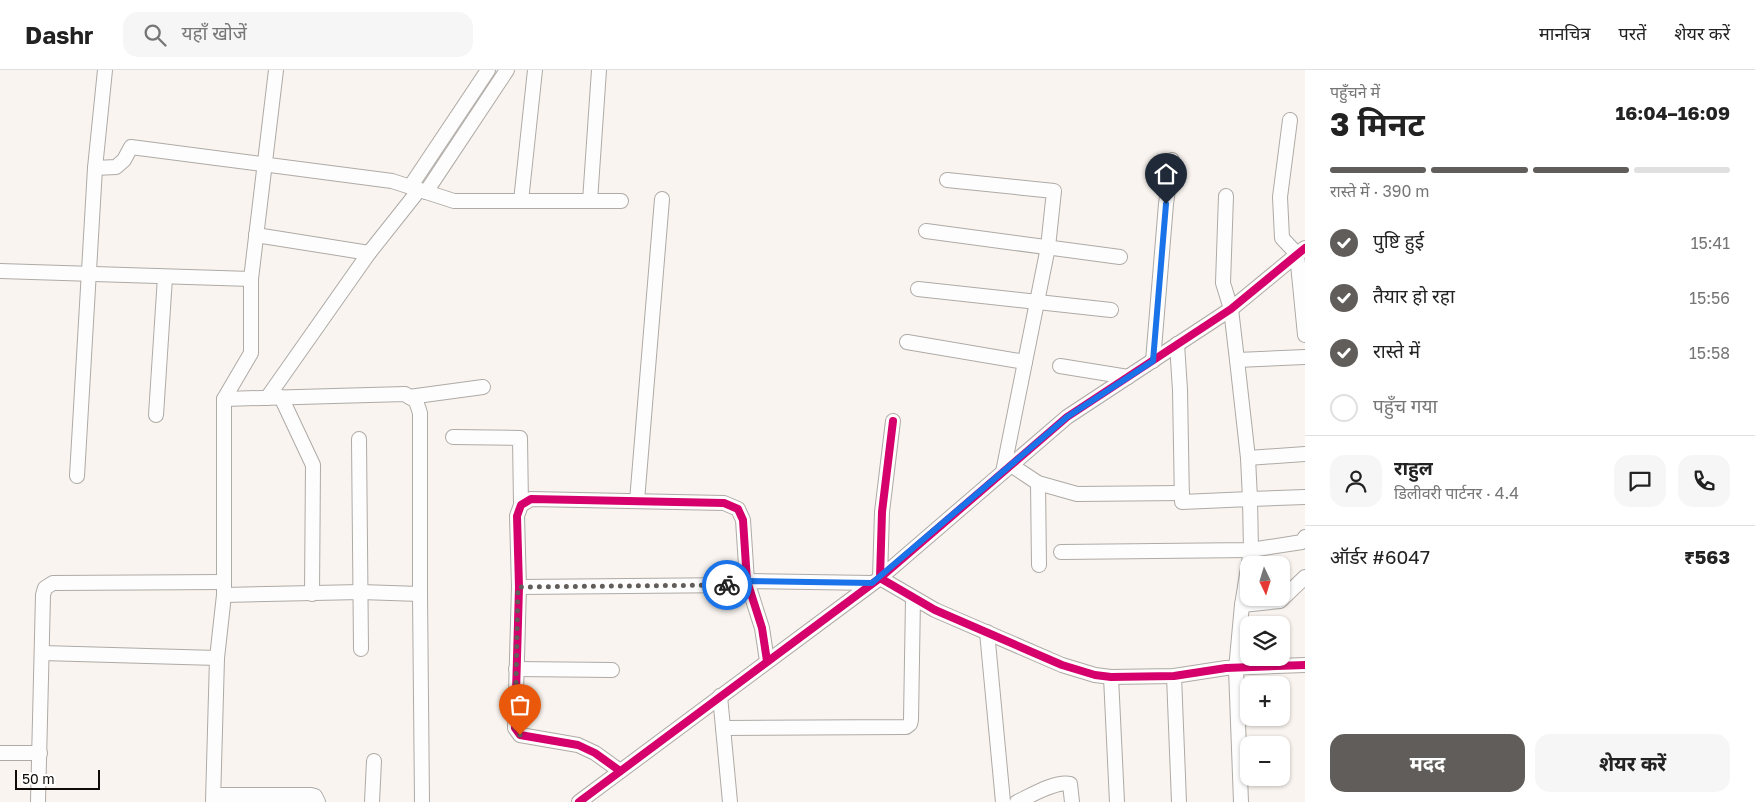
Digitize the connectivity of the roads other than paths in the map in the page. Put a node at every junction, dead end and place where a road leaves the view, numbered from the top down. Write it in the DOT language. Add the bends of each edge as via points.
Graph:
graph roads {
  1 [pos="104,70"];
  2 [pos="276,70"];
  3 [pos="488,70"];
  4 [pos="507,70"];
  5 [pos="535,70"];
  6 [pos="599,70"];
  7 [pos="1290,120"];
  8 [pos="1172,160"];
  9 [pos="265,164"];
  10 [pos="95,168"];
  11 [pos="947,180"];
  12 [pos="418,190"];
  13 [pos="1226,196"];
  14 [pos="662,199"];
  15 [pos="521,201"];
  16 [pos="590,201"];
  17 [pos="621,201"];
  18 [pos="926,230"];
  19 [pos="256,235"];
  20 [pos="1048,247"];
  21 [pos="1301,251"];
  22 [pos="369,253"];
  23 [pos="1120,257"];
  24 [pos="0,271"];
  25 [pos="89,275"];
  26 [pos="165,277"];
  27 [pos="251,279"];
  28 [pos="918,289"];
  29 [pos="1037,302"];
  30 [pos="1231,309"];
  31 [pos="1111,310"];
  32 [pos="1305,335"];
  33 [pos="907,342"];
  34 [pos="1178,344"];
  35 [pos="1305,357"];
  36 [pos="1238,360"];
  37 [pos="1153,361"];
  38 [pos="1025,362"];
  39 [pos="1060,366"];
  40 [pos="1128,377"];
  41 [pos="483,387"];
  42 [pos="409,397"];
  43 [pos="274,398"];
  44 [pos="224,399"];
  45 [pos="156,415"];
  46 [pos="893,421"];
  47 [pos="453,437"];
  48 [pos="358,439"];
  49 [pos="1305,454"];
  50 [pos="1248,458"];
  51 [pos="1007,468"];
  52 [pos="77,476"];
  53 [pos="1038,483"];
  54 [pos="1182,493"];
  55 [pos="1305,497"];
  56 [pos="1250,499"];
  57 [pos="637,501"];
  58 [pos="521,505"];
  59 [pos="1305,537"];
  60 [pos="1251,550"];
  61 [pos="1061,552"];
  62 [pos="1250,556"];
  63 [pos="1039,565"];
  64 [pos="1305,576"];
  65 [pos="747,581"];
  66 [pos="876,581"];
  67 [pos="518,587"];
  68 [pos="224,589"];
  69 [pos="1290,591"];
  70 [pos="361,592"];
  71 [pos="312,594"];
  72 [pos="420,594"];
  73 [pos="913,598"];
  74 [pos="1242,606"];
  75 [pos="987,632"];
  76 [pos="361,649"];
  77 [pos="42,653"];
  78 [pos="217,658"];
  79 [pos="767,662"];
  80 [pos="1305,665"];
  81 [pos="1236,668"];
  82 [pos="516,669"];
  83 [pos="612,670"];
  84 [pos="1174,676"];
  85 [pos="1111,677"];
  86 [pos="720,696"];
  87 [pos="724,728"];
  88 [pos="0,753"];
  89 [pos="40,753"];
  90 [pos="374,760"];
  91 [pos="620,771"];
  92 [pos="267,798"];
  93 [pos="214,799"];
  94 [pos="38,802"];
  95 [pos="318,802"];
  96 [pos="372,802"];
  97 [pos="422,802"];
  98 [pos="579,802"];
  99 [pos="730,802"];
  100 [pos="1003,802"];
  101 [pos="1018,802"];
  102 [pos="1072,802"];
  103 [pos="1117,802"];
  104 [pos="1180,802"];
  105 [pos="1241,802"];
  1 -- 10 [label="street"];
  2 -- 9 [label="street"];
  3 -- 12 [label="street"];
  4 -- 12 [label="street"];
  5 -- 15 [label="street"];
  6 -- 16 [label="street"];
  7 -- 21 [label="street" via="1280,196 1282,238"];
  8 -- 37 [label="street"];
  9 -- 10 [label="street" via="131,147 116,168"];
  9 -- 12 [label="street" via="392,181"];
  9 -- 19 [label="street"];
  10 -- 25 [label="street"];
  11 -- 20 [label="street" via="1054,191"];
  12 -- 15 [label="street" via="454,201"];
  12 -- 22 [label="street"];
  13 -- 30 [label="street" via="1223,283"];
  14 -- 57 [label="street"];
  15 -- 16 [label="street"];
  16 -- 17 [label="street"];
  18 -- 20 [label="street"];
  19 -- 22 [label="street"];
  19 -- 27 [label="street"];
  20 -- 23 [label="street"];
  20 -- 29 [label="street"];
  21 -- 30 [label="street"];
  21 -- 32 [label="street"];
  22 -- 43 [label="street"];
  24 -- 25 [label="street"];
  25 -- 26 [label="street"];
  25 -- 52 [label="street"];
  26 -- 27 [label="street"];
  26 -- 45 [label="street"];
  27 -- 44 [label="street" via="252,353"];
  28 -- 29 [label="street"];
  29 -- 31 [label="street"];
  29 -- 38 [label="street"];
  30 -- 34 [label="street"];
  30 -- 36 [label="street"];
  33 -- 38 [label="street"];
  34 -- 37 [label="street"];
  34 -- 54 [label="street"];
  35 -- 36 [label="street"];
  36 -- 50 [label="street"];
  37 -- 40 [label="street"];
  38 -- 51 [label="street"];
  39 -- 40 [label="street"];
  40 -- 51 [label="street" via="1067,417"];
  41 -- 42 [label="street"];
  42 -- 43 [label="street" via="405,394"];
  42 -- 72 [label="street" via="416,401 420,413"];
  43 -- 44 [label="street"];
  43 -- 71 [label="street" via="313,465"];
  44 -- 68 [label="street"];
  46 -- 66 [label="street"];
  47 -- 58 [label="street" via="520,438"];
  48 -- 70 [label="street"];
  49 -- 50 [label="street"];
  50 -- 56 [label="street"];
  51 -- 53 [label="street"];
  51 -- 66 [label="street"];
  53 -- 54 [label="street" via="1077,494"];
  53 -- 63 [label="street"];
  54 -- 56 [label="street" via="1182,502"];
  55 -- 56 [label="street"];
  56 -- 60 [label="street"];
  57 -- 58 [label="street" via="531,499"];
  57 -- 65 [label="street" via="724,503 738,508 744,520"];
  58 -- 67 [label="street" via="517,516"];
  59 -- 60 [label="street" via="1302,542"];
  60 -- 61 [label="street"];
  60 -- 62 [label="street"];
  64 -- 69 [label="street"];
  65 -- 66 [label="street"];
  65 -- 67 [label="street" via="738,585"];
  65 -- 79 [label="street" via="762,628"];
  66 -- 73 [label="street"];
  66 -- 79 [label="street"];
  67 -- 82 [label="street"];
  68 -- 71 [label="street"];
  68 -- 77 [label="street" via="52,583 45,588 43,595"];
  68 -- 78 [label="street"];
  70 -- 71 [label="street"];
  70 -- 72 [label="street"];
  70 -- 76 [label="street"];
  72 -- 97 [label="street"];
  73 -- 75 [label="street"];
  73 -- 87 [label="street" via="911,720 906,727"];
  74 -- 81 [label="street"];
  75 -- 85 [label="street" via="1062,665"];
  75 -- 100 [label="street"];
  77 -- 78 [label="street"];
  77 -- 89 [label="street"];
  78 -- 93 [label="street"];
  79 -- 86 [label="street"];
  80 -- 81 [label="street"];
  81 -- 84 [label="street"];
  81 -- 105 [label="street"];
  82 -- 83 [label="street"];
  82 -- 91 [label="street" via="515,728 520,735 578,744"];
  84 -- 85 [label="street"];
  84 -- 104 [label="street"];
  85 -- 103 [label="street"];
  86 -- 87 [label="street"];
  86 -- 91 [label="street"];
  87 -- 99 [label="street"];
  88 -- 89 [label="street"];
  89 -- 94 [label="street"];
  90 -- 96 [label="street"];
  91 -- 98 [label="street"];
  92 -- 93 [label="street"];
  92 -- 95 [label="street" via="311,795"];
  101 -- 102 [label="street" via="1051,786 1066,783 1070,784"];
}
